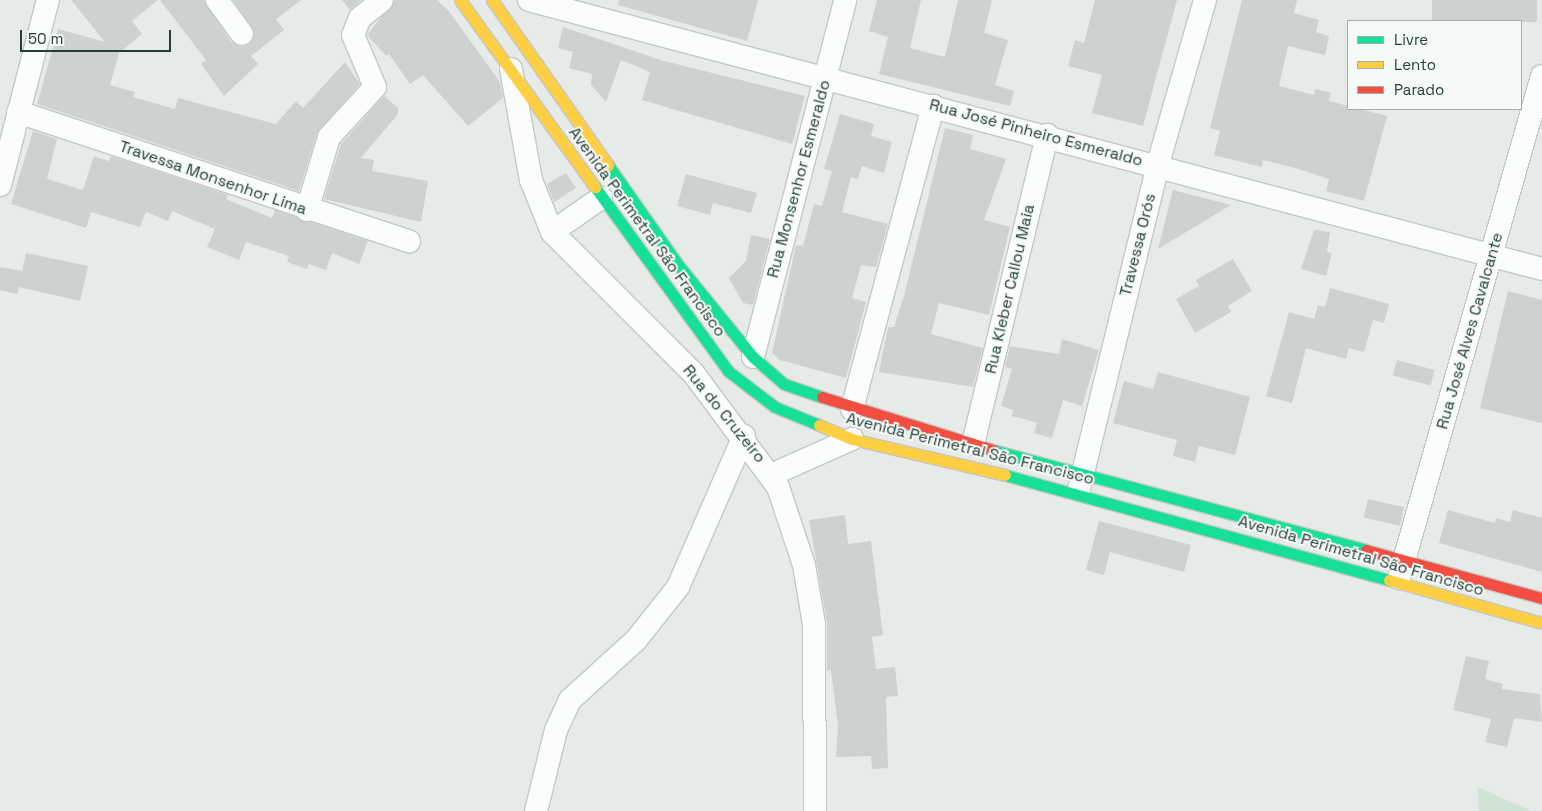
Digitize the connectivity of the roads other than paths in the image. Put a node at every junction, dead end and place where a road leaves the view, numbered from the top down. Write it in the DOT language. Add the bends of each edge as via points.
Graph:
graph roads {
  1 [pos="48,0"];
  2 [pos="216,0"];
  3 [pos="382,0"];
  4 [pos="460,0"];
  5 [pos="492,0"];
  6 [pos="529,0"];
  7 [pos="845,0"];
  8 [pos="1205,0"];
  9 [pos="242,34"];
  10 [pos="510,68"];
  11 [pos="1542,76"];
  12 [pos="826,77"];
  13 [pos="933,106"];
  14 [pos="18,112"];
  15 [pos="1047,135"];
  16 [pos="1158,164"];
  17 [pos="0,185"];
  18 [pos="601,198"];
  19 [pos="307,210"];
  20 [pos="552,232"];
  21 [pos="409,241"];
  22 [pos="1492,256"];
  23 [pos="1542,269"];
  24 [pos="753,357"];
  25 [pos="852,409"];
  26 [pos="744,436"];
  27 [pos="852,439"];
  28 [pos="973,444"];
  29 [pos="771,475"];
  30 [pos="1080,483"];
  31 [pos="1404,562"];
  32 [pos="1397,585"];
  33 [pos="1542,598"];
  34 [pos="1542,623"];
  35 [pos="536,811"];
  36 [pos="815,811"];
  1 -- 14 [label="street"];
  2 -- 9 [label="street"];
  3 -- 19 [label="street" via="360,18 353,35 375,88 329,137"];
  4 -- 10 [label="main road, Avenida Perimetral São Francisco"];
  5 -- 24 [label="main road, Avenida Perimetral São Francisco" via="679,266"];
  6 -- 12 [label="street, Rua José Pinheiro Esmeraldo"];
  7 -- 12 [label="street, Rua Monsenhor Esmeraldo"];
  8 -- 16 [label="street, Travessa Orós"];
  10 -- 18 [label="main road, Avenida Perimetral São Francisco"];
  10 -- 20 [label="street, Rua do Cruzeiro" via="531,180"];
  11 -- 22 [label="street, Rua José Alves Cavalcante"];
  12 -- 13 [label="street, Rua José Pinheiro Esmeraldo"];
  12 -- 24 [label="street, Rua Monsenhor Esmeraldo"];
  13 -- 15 [label="street, Rua José Pinheiro Esmeraldo"];
  13 -- 25 [label="street"];
  14 -- 17 [label="street"];
  14 -- 19 [label="street, Travessa Monsenhor Lima"];
  15 -- 16 [label="street, Rua José Pinheiro Esmeraldo"];
  15 -- 28 [label="street, Rua Kleber Callou Maia"];
  16 -- 22 [label="street, Rua José Pinheiro Esmeraldo"];
  16 -- 30 [label="street, Travessa Orós"];
  18 -- 20 [label="street"];
  18 -- 27 [label="main road, Avenida Perimetral São Francisco" via="728,372 775,407"];
  19 -- 21 [label="street, Travessa Monsenhor Lima"];
  20 -- 26 [label="street, Rua do Cruzeiro" via="694,374"];
  22 -- 23 [label="street, Rua José Pinheiro Esmeraldo"];
  22 -- 31 [label="street, Rua José Alves Cavalcante"];
  24 -- 25 [label="main road, Avenida Perimetral São Francisco" via="784,384"];
  25 -- 28 [label="main road, Avenida Perimetral São Francisco"];
  26 -- 29 [label="street, Rua do Cruzeiro"];
  26 -- 35 [label="street" via="678,587 636,640 570,700 556,730"];
  27 -- 29 [label="street"];
  27 -- 30 [label="main road, Avenida Perimetral São Francisco"];
  28 -- 30 [label="main road, Avenida Perimetral São Francisco"];
  29 -- 36 [label="street, Rua do Cruzeiro" via="793,524 812,604"];
  30 -- 31 [label="main road, Avenida Perimetral São Francisco"];
  30 -- 32 [label="main road, Avenida Perimetral São Francisco"];
  31 -- 32 [label="street, Rua José Alves Cavalcante"];
  31 -- 33 [label="main road, Avenida Perimetral São Francisco"];
  32 -- 34 [label="main road, Avenida Perimetral São Francisco"];
}
